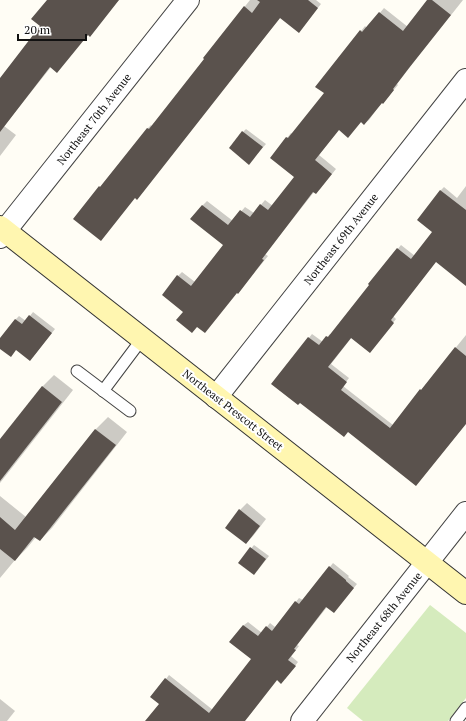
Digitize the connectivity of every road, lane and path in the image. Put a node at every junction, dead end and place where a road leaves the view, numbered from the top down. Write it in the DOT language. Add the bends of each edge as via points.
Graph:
graph roads {
  1 [pos="188,0"];
  2 [pos="466,80"];
  3 [pos="2,232"];
  4 [pos="142,339"];
  5 [pos="76,371"];
  6 [pos="103,390"];
  7 [pos="216,397"];
  8 [pos="130,411"];
  9 [pos="466,513"];
  10 [pos="428,563"];
  11 [pos="466,593"];
  12 [pos="466,708"];
  13 [pos="302,721"];
  14 [pos="456,721"];
  1 -- 3 [label="street, Northeast 70th Avenue"];
  2 -- 7 [label="street, Northeast 69th Avenue"];
  3 -- 4 [label="street, Northeast Prescott Street"];
  4 -- 6 [label="lane"];
  4 -- 7 [label="street, Northeast Prescott Street"];
  5 -- 6 [label="lane"];
  6 -- 8 [label="lane"];
  7 -- 10 [label="street, Northeast Prescott Street"];
  9 -- 10 [label="street, Northeast 68th Avenue"];
  10 -- 11 [label="street, Northeast Prescott Street"];
  10 -- 13 [label="street, Northeast 68th Avenue"];
  12 -- 14 [label="lane"];
}
